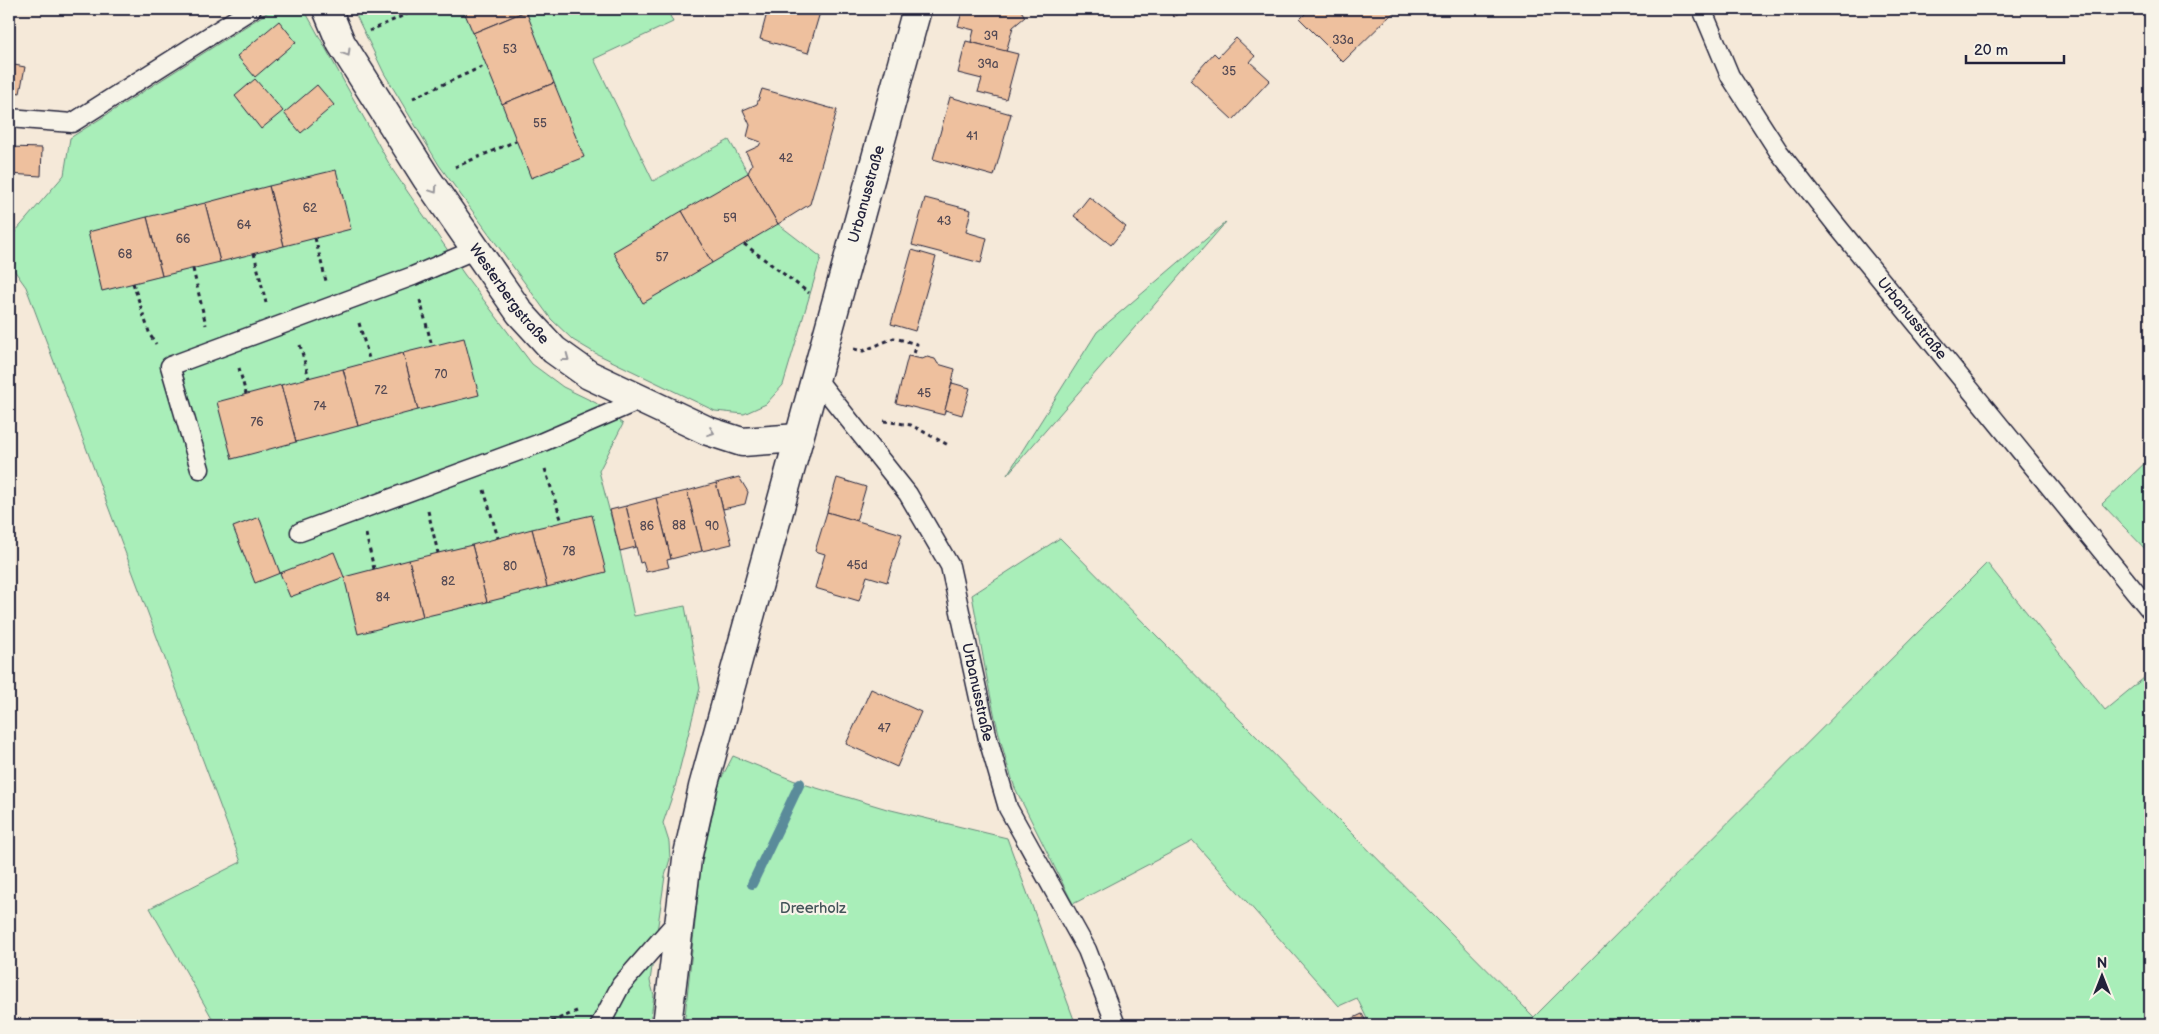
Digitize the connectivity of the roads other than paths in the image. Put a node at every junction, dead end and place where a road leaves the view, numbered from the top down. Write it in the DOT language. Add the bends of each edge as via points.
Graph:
graph roads {
  1 [pos="252,9"];
  2 [pos="327,9"];
  3 [pos="917,9"];
  4 [pos="1702,9"];
  5 [pos="9,118"];
  6 [pos="474,250"];
  7 [pos="815,377"];
  8 [pos="640,400"];
  9 [pos="798,438"];
  10 [pos="200,468"];
  11 [pos="300,532"];
  12 [pos="2150,610"];
  13 [pos="680,919"];
  14 [pos="600,1025"];
  15 [pos="667,1025"];
  16 [pos="1116,1025"];
  1 -- 5 [label="lane" via="72,123"];
  2 -- 6 [label="street, Westerbergstraße, one-way" via="341,43 383,112"];
  3 -- 7 [label="street, Urbanusstraße"];
  4 -- 12 [label="lane, Urbanusstraße" via="1730,76 1779,152"];
  6 -- 8 [label="street, Westerbergstraße, one-way" via="520,313 554,350 589,375"];
  6 -- 10 [label="lane" via="413,276 170,366"];
  7 -- 9 [label="street, Urbanusstraße"];
  7 -- 16 [label="lane, Urbanusstraße" via="908,494 950,566 988,739 1008,808 1087,950"];
  8 -- 9 [label="street, Westerbergstraße, one-way" via="708,431 742,442"];
  8 -- 11 [label="lane" via="538,444"];
  9 -- 13 [label="street, Urbanusstraße" via="703,786 687,859"];
  13 -- 14 [label="lane" via="621,986"];
  13 -- 15 [label="street, Urbanusstraße"];
}
